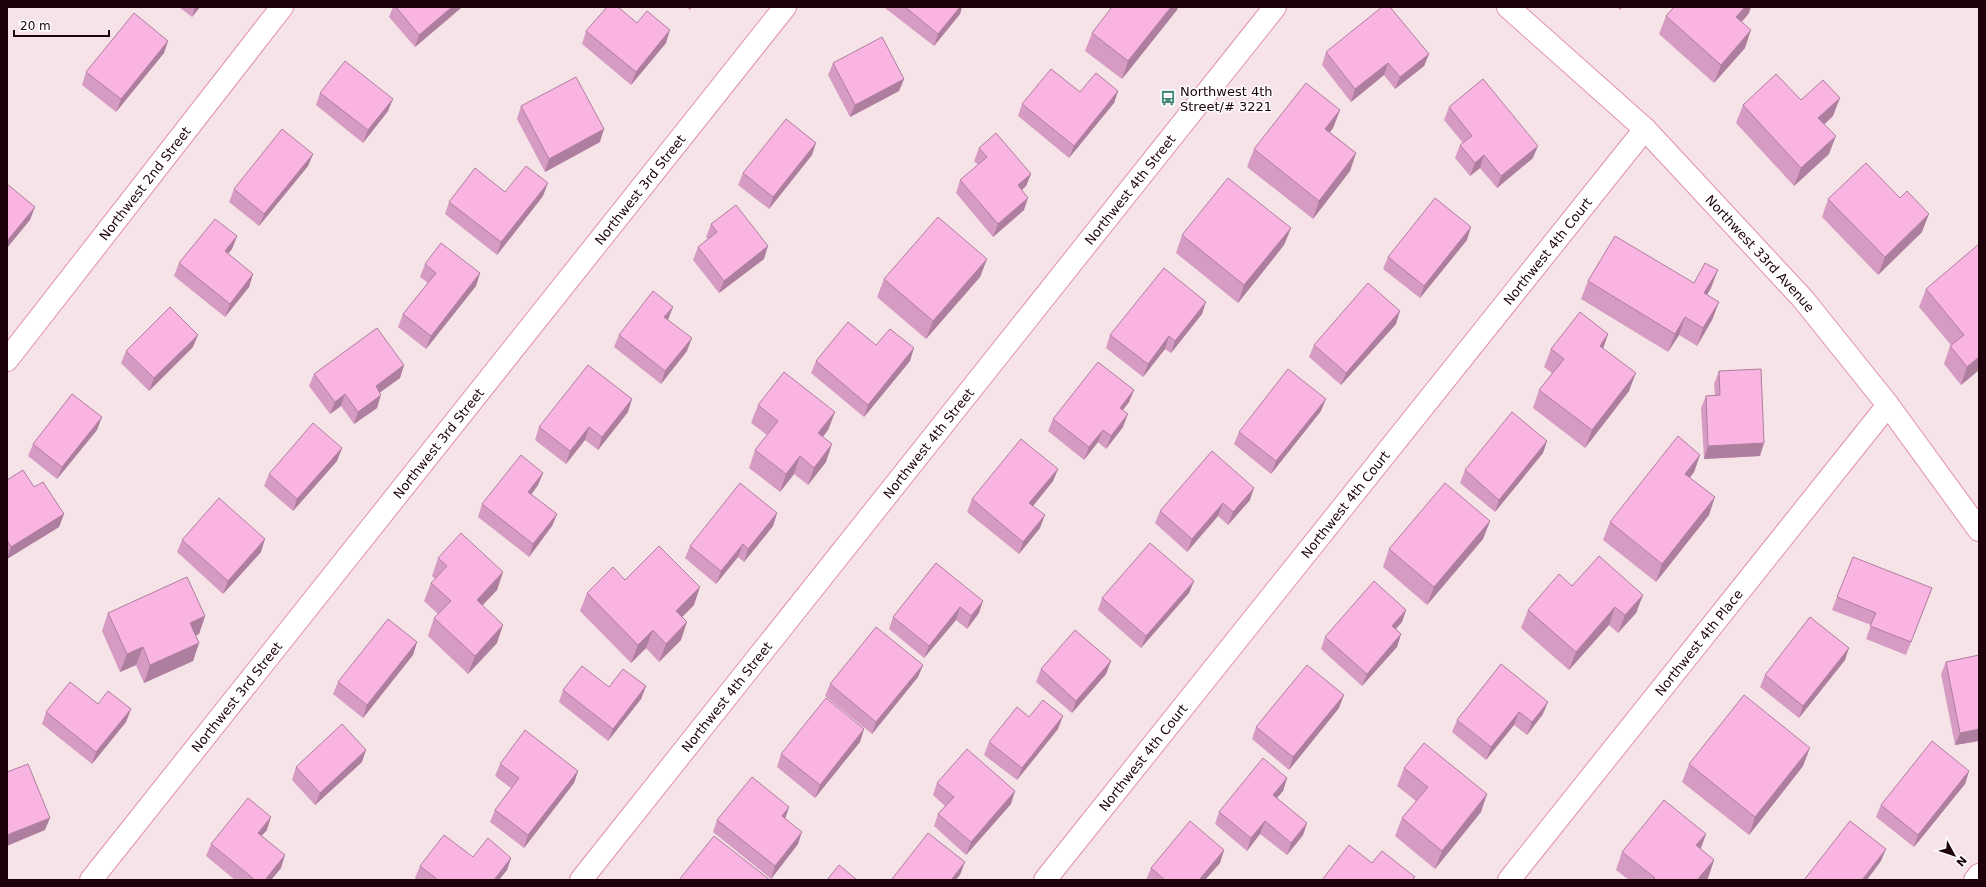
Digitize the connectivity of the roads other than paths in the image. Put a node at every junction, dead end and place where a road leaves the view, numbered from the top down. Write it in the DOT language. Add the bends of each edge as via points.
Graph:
graph roads {
  1 [pos="282,7"];
  2 [pos="785,7"];
  3 [pos="1275,7"];
  4 [pos="1508,7"];
  5 [pos="1645,129"];
  6 [pos="7,360"];
  7 [pos="1888,405"];
  8 [pos="1979,530"];
  9 [pos="1979,875"];
  10 [pos="91,880"];
  11 [pos="581,880"];
  12 [pos="1045,880"];
  13 [pos="1510,880"];
  14 [pos="1975,880"];
  1 -- 6 [label="street, Northwest 2nd Street"];
  2 -- 10 [label="street, Northwest 3rd Street"];
  3 -- 11 [label="street, Northwest 4th Street"];
  4 -- 5 [label="street, Northwest 33rd Avenue"];
  5 -- 7 [label="street, Northwest 33rd Avenue" via="1803,299"];
  5 -- 12 [label="street, Northwest 4th Court"];
  7 -- 8 [label="street, Northwest 33rd Avenue"];
  7 -- 13 [label="street, Northwest 4th Place"];
  9 -- 14 [label="street"];
}
